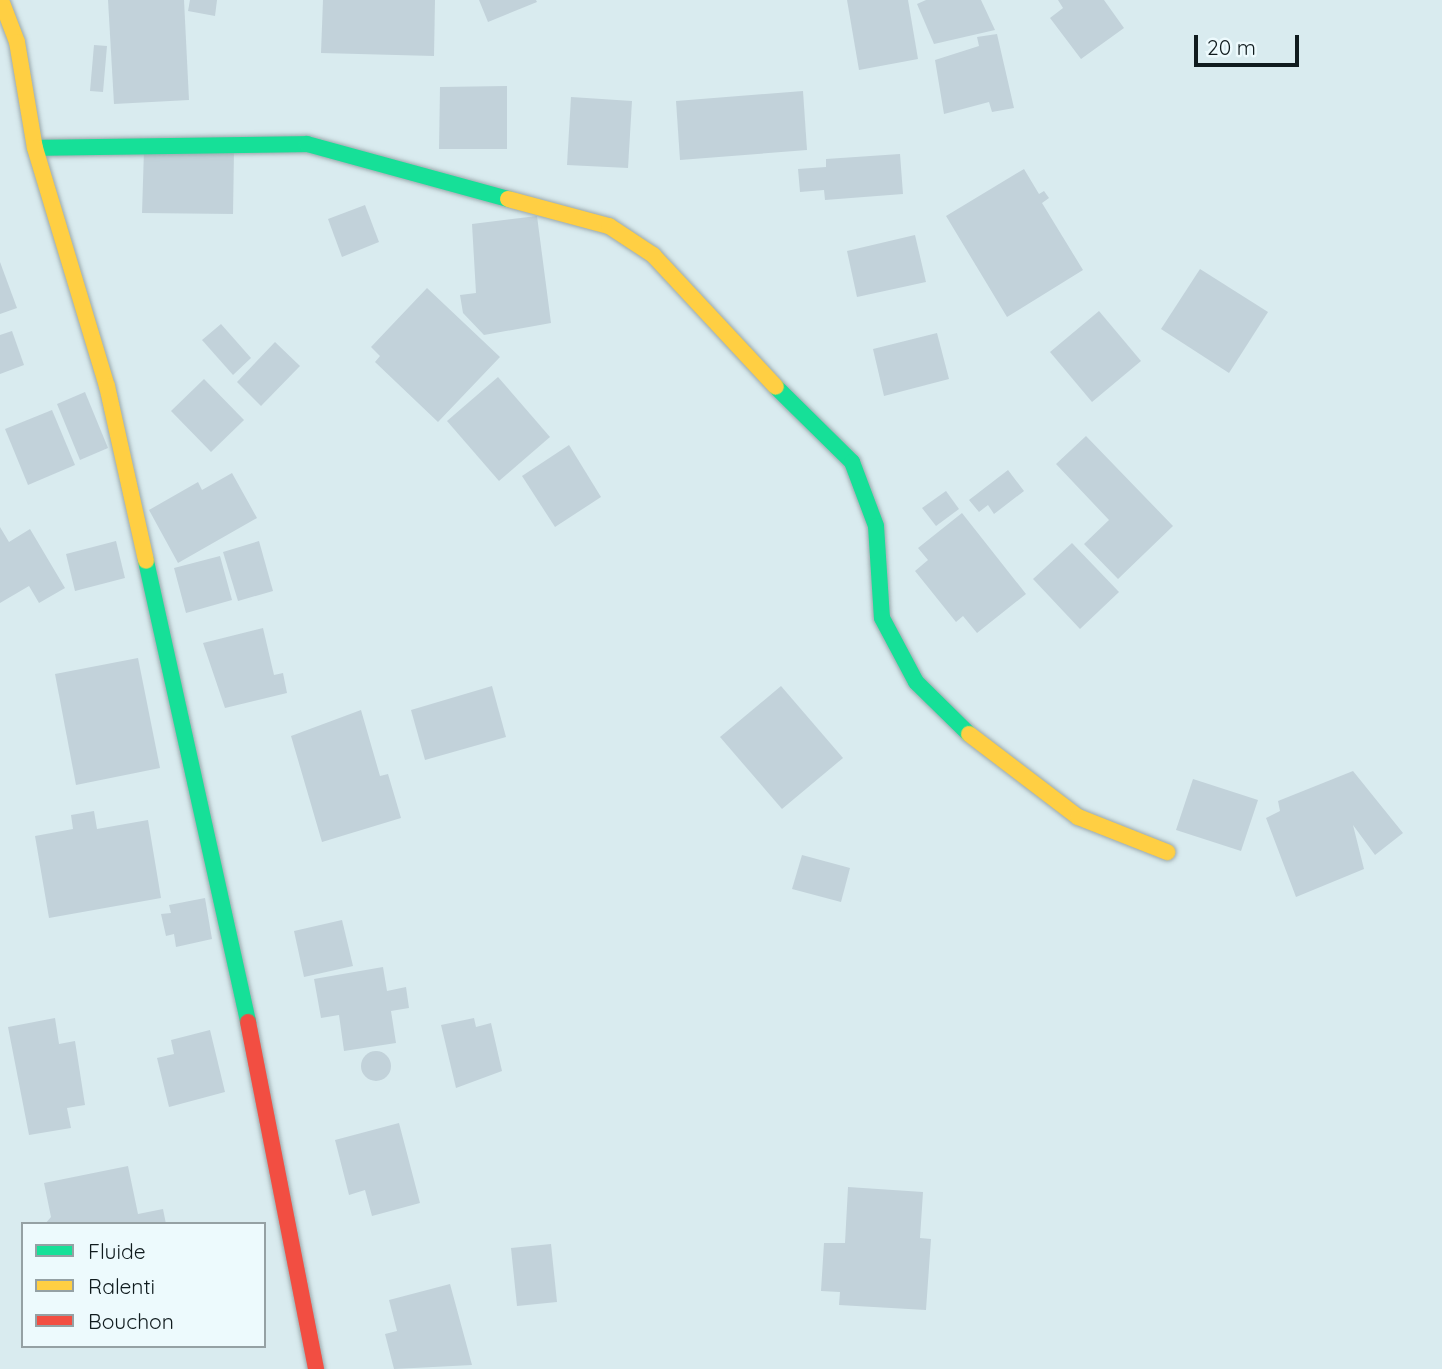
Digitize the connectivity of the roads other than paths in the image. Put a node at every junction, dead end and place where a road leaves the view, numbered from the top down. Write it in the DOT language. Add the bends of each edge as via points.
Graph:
graph roads {
  1 [pos="1,0"];
  2 [pos="35,148"];
  3 [pos="1167,852"];
  4 [pos="316,1369"];
  1 -- 2 [label="street" via="17,42"];
  2 -- 3 [label="street" via="307,144 609,226 653,254 720,332 852,462 876,526 882,618 916,682 960,727 1078,817"];
  2 -- 4 [label="street" via="107,386 228,922"];
}
